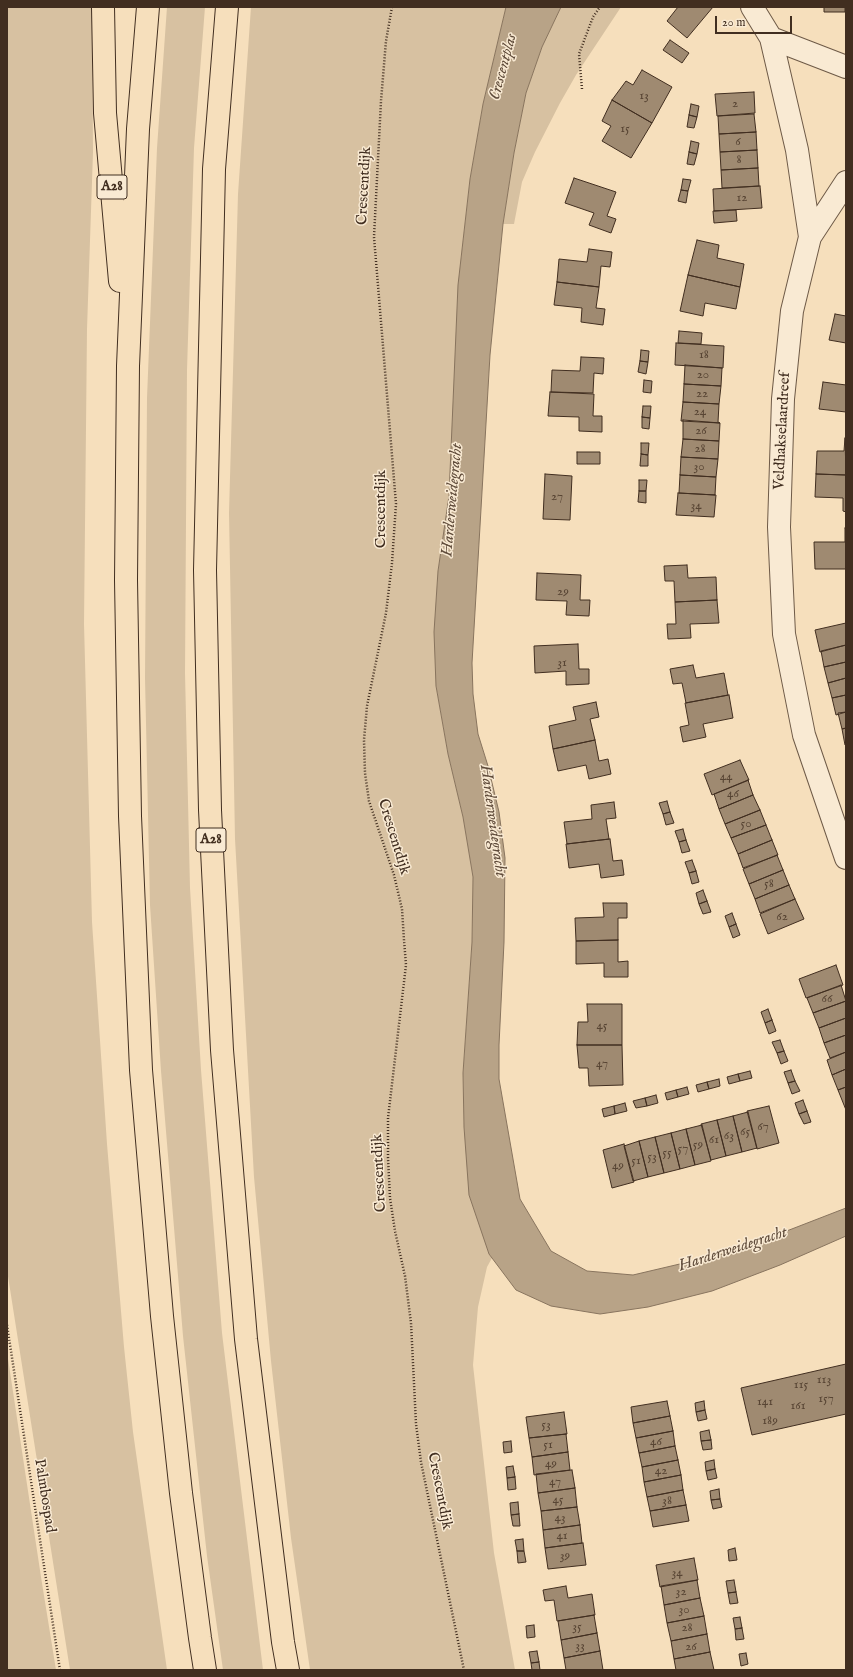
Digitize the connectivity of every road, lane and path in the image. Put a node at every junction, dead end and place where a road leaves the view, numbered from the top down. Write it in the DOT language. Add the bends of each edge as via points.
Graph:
graph roads {
  1 [pos="103,7"];
  2 [pos="148,7"];
  3 [pos="226,7"];
  4 [pos="392,7"];
  5 [pos="600,7"];
  6 [pos="752,7"];
  7 [pos="771,38"];
  8 [pos="846,67"];
  9 [pos="582,88"];
  10 [pos="846,182"];
  11 [pos="810,236"];
  12 [pos="128,366"];
  13 [pos="846,858"];
  14 [pos="7,1325"];
  15 [pos="60,1670"];
  16 [pos="206,1670"];
  17 [pos="288,1670"];
  18 [pos="464,1670"];
  1 -- 12 [label="highway, A28" via="105,113"];
  2 -- 12 [label="highway, A28" via="138,129"];
  3 -- 17 [label="highway, A28" via="214,169 205,570 210,810 222,1050 246,1339"];
  4 -- 18 [label="path, Crescentdijk" via="386,41 381,101 374,237 396,504 386,613 366,713 365,773 369,802 394,875 402,909 406,965 388,1118 390,1198 411,1323 416,1424 421,1462"];
  5 -- 9 [label="path" via="593,17 579,54"];
  6 -- 7 [label="street, Veldhakselaardreef"];
  7 -- 8 [label="street"];
  7 -- 11 [label="street, Veldhakselaardreef" via="797,150"];
  10 -- 11 [label="street"];
  11 -- 13 [label="street, Veldhakselaardreef" via="792,311 783,399 779,527 784,634 804,735"];
  12 -- 16 [label="highway, A28" via="126,580 130,816 142,1070 162,1316 181,1493"];
  14 -- 15 [label="path, Palmbospad"];
}
